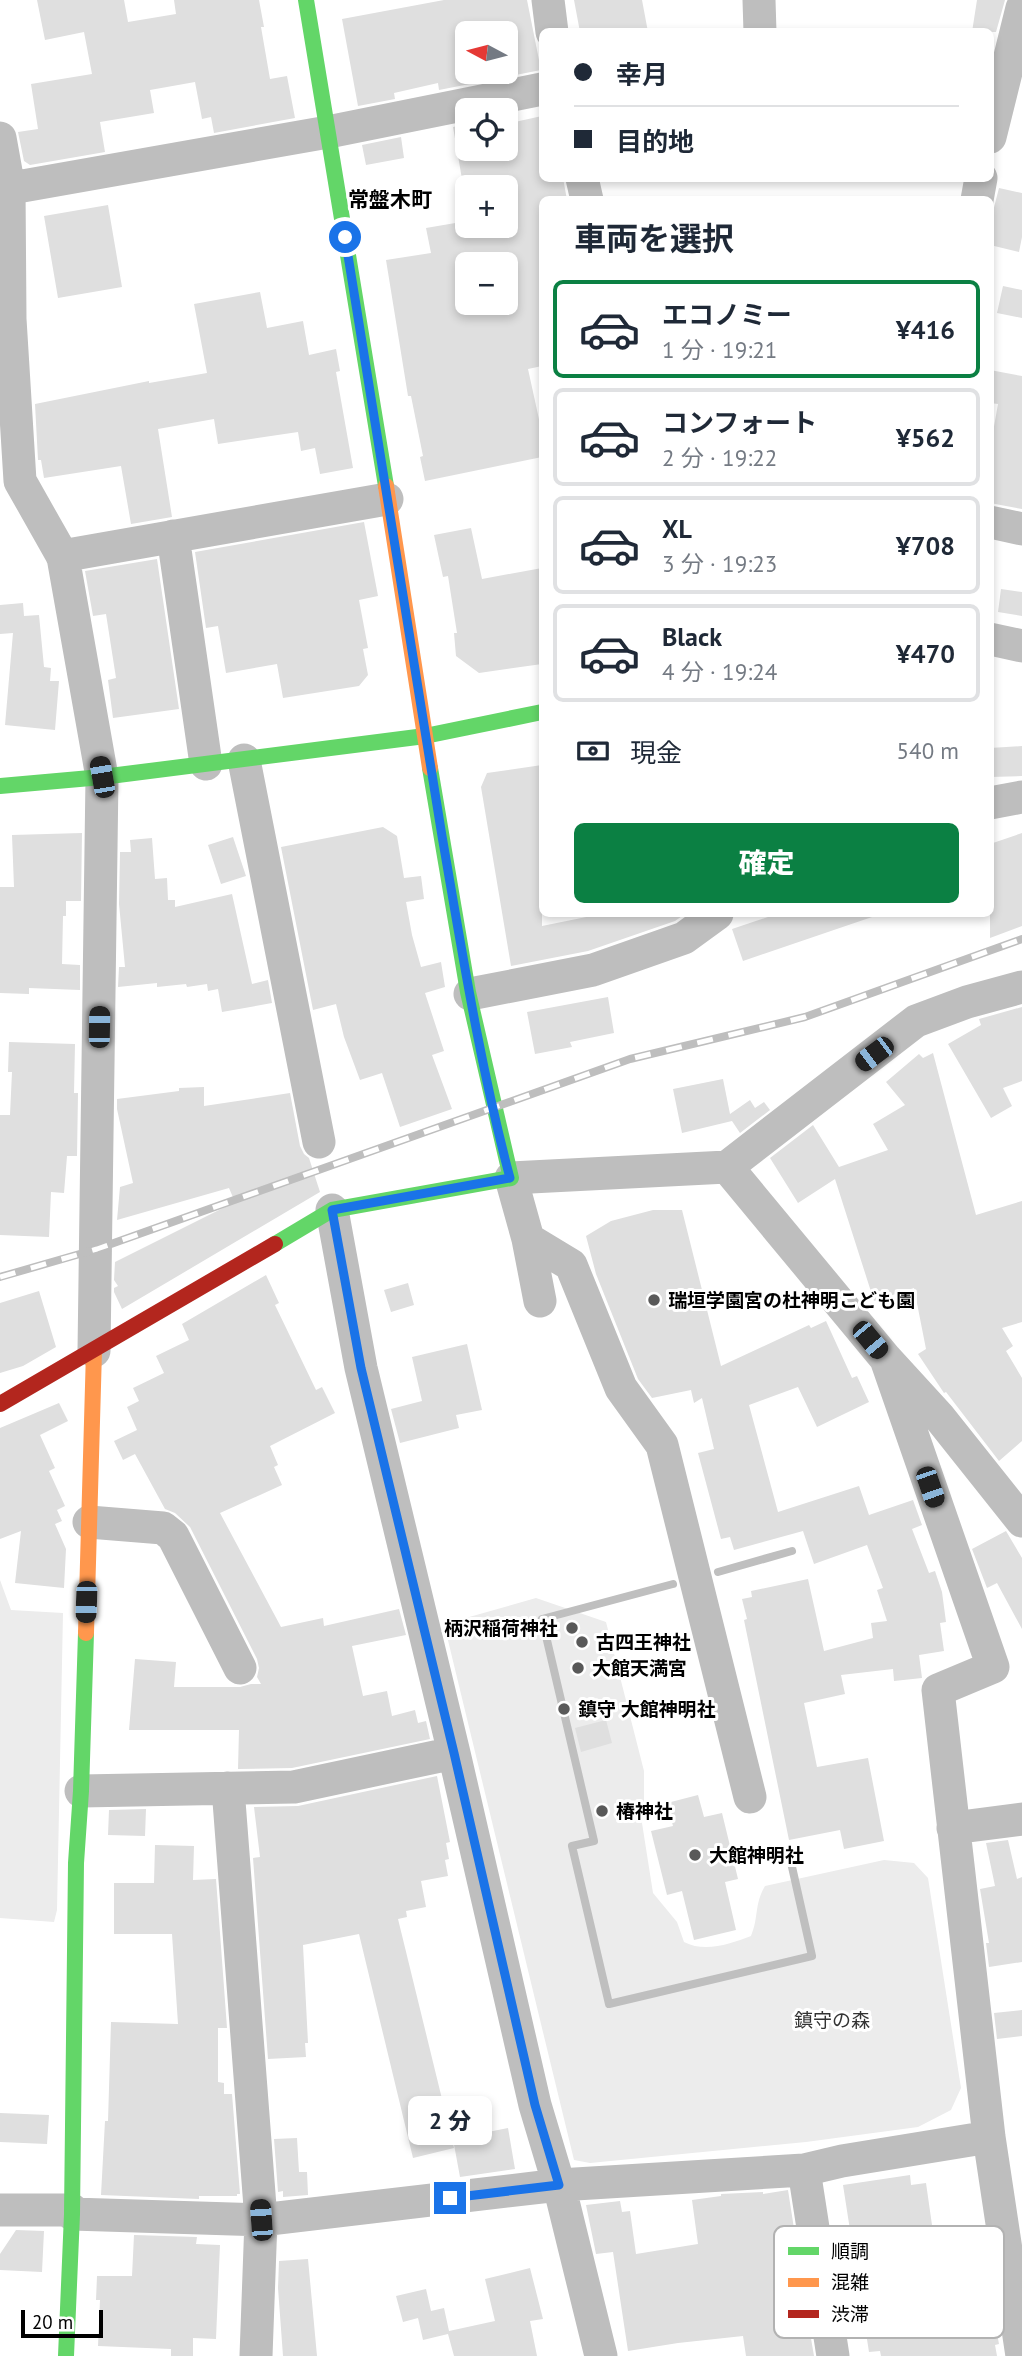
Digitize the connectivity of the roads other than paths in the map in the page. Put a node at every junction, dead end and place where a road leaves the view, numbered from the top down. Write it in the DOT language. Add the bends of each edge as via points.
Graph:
graph roads {
  1 [pos="306,0"];
  2 [pos="548,0"];
  3 [pos="759,0"];
  4 [pos="1022,8"];
  5 [pos="552,28"];
  6 [pos="760,28"];
  7 [pos="998,73"];
  8 [pos="539,90"];
  9 [pos="994,105"];
  10 [pos="328,132"];
  11 [pos="0,138"];
  12 [pos="5,189"];
  13 [pos="10,483"];
  14 [pos="387,499"];
  15 [pos="994,523"];
  16 [pos="1022,529"];
  17 [pos="173,536"];
  18 [pos="62,556"];
  19 [pos="994,640"];
  20 [pos="1022,646"];
  21 [pos="539,713"];
  22 [pos="425,736"];
  23 [pos="244,760"];
  24 [pos="206,764"];
  25 [pos="102,777"];
  26 [pos="0,786"];
  27 [pos="1022,797"];
  28 [pos="994,802"];
  29 [pos="713,917"];
  30 [pos="1022,987"];
  31 [pos="470,994"];
  32 [pos="318,1142"];
  33 [pos="727,1167"];
  34 [pos="510,1178"];
  35 [pos="332,1210"];
  36 [pos="528,1239"];
  37 [pos="540,1301"];
  38 [pos="94,1351"];
  39 [pos="886,1359"];
  40 [pos="0,1404"];
  41 [pos="1022,1521"];
  42 [pos="89,1522"];
  43 [pos="240,1668"];
  44 [pos="454,1753"];
  45 [pos="228,1788"];
  46 [pos="81,1791"];
  47 [pos="750,1797"];
  48 [pos="1022,1819"];
  49 [pos="953,1828"];
  50 [pos="989,2137"];
  51 [pos="804,2170"];
  52 [pos="559,2185"];
  53 [pos="0,2210"];
  54 [pos="72,2212"];
  55 [pos="261,2220"];
  56 [pos="813,2226"];
  57 [pos="1002,2226"];
  58 [pos="1004,2237"];
  59 [pos="830,2338"];
  60 [pos="66,2356"];
  61 [pos="256,2356"];
  62 [pos="601,2356"];
  63 [pos="833,2356"];
  64 [pos="1022,2356"];
  1 -- 10 [label="street"];
  2 -- 5 [label="street"];
  3 -- 6 [label="street"];
  4 -- 7 [label="street"];
  7 -- 9 [label="street"];
  8 -- 10 [label="street"];
  10 -- 12 [label="street"];
  10 -- 14 [label="street"];
  11 -- 12 [label="street"];
  12 -- 13 [label="street"];
  13 -- 18 [label="street"];
  14 -- 17 [label="street"];
  14 -- 22 [label="street"];
  15 -- 16 [label="street"];
  17 -- 18 [label="street"];
  17 -- 24 [label="street"];
  18 -- 25 [label="street"];
  19 -- 20 [label="street"];
  21 -- 22 [label="street"];
  22 -- 23 [label="street"];
  22 -- 31 [label="street"];
  23 -- 24 [label="street"];
  23 -- 32 [label="street"];
  24 -- 25 [label="street"];
  25 -- 26 [label="street"];
  25 -- 38 [label="street"];
  27 -- 28 [label="street"];
  29 -- 31 [label="street" via="684,938 593,970"];
  30 -- 33 [label="street" via="916,1021"];
  31 -- 34 [label="street"];
  33 -- 34 [label="street"];
  33 -- 39 [label="street"];
  34 -- 35 [label="street"];
  34 -- 36 [label="street"];
  35 -- 38 [label="street"];
  35 -- 44 [label="street" via="361,1368"];
  36 -- 37 [label="street"];
  36 -- 47 [label="street" via="571,1265 621,1388 662,1445"];
  38 -- 40 [label="street"];
  38 -- 42 [label="street"];
  39 -- 41 [label="street"];
  39 -- 49 [label="street" via="993,1667 938,1690"];
  42 -- 43 [label="street" via="163,1528 173,1536"];
  42 -- 46 [label="street"];
  44 -- 45 [label="street" via="294,1787"];
  44 -- 52 [label="street" via="535,2105"];
  45 -- 46 [label="street"];
  45 -- 55 [label="street"];
  46 -- 54 [label="street"];
  48 -- 49 [label="street"];
  49 -- 50 [label="street"];
  50 -- 51 [label="street"];
  50 -- 57 [label="street"];
  51 -- 52 [label="street"];
  51 -- 56 [label="street"];
  52 -- 55 [label="street"];
  52 -- 62 [label="street"];
  53 -- 54 [label="street"];
  54 -- 55 [label="street"];
  54 -- 60 [label="street"];
  55 -- 61 [label="street"];
  58 -- 64 [label="street"];
  59 -- 63 [label="street"];
}
